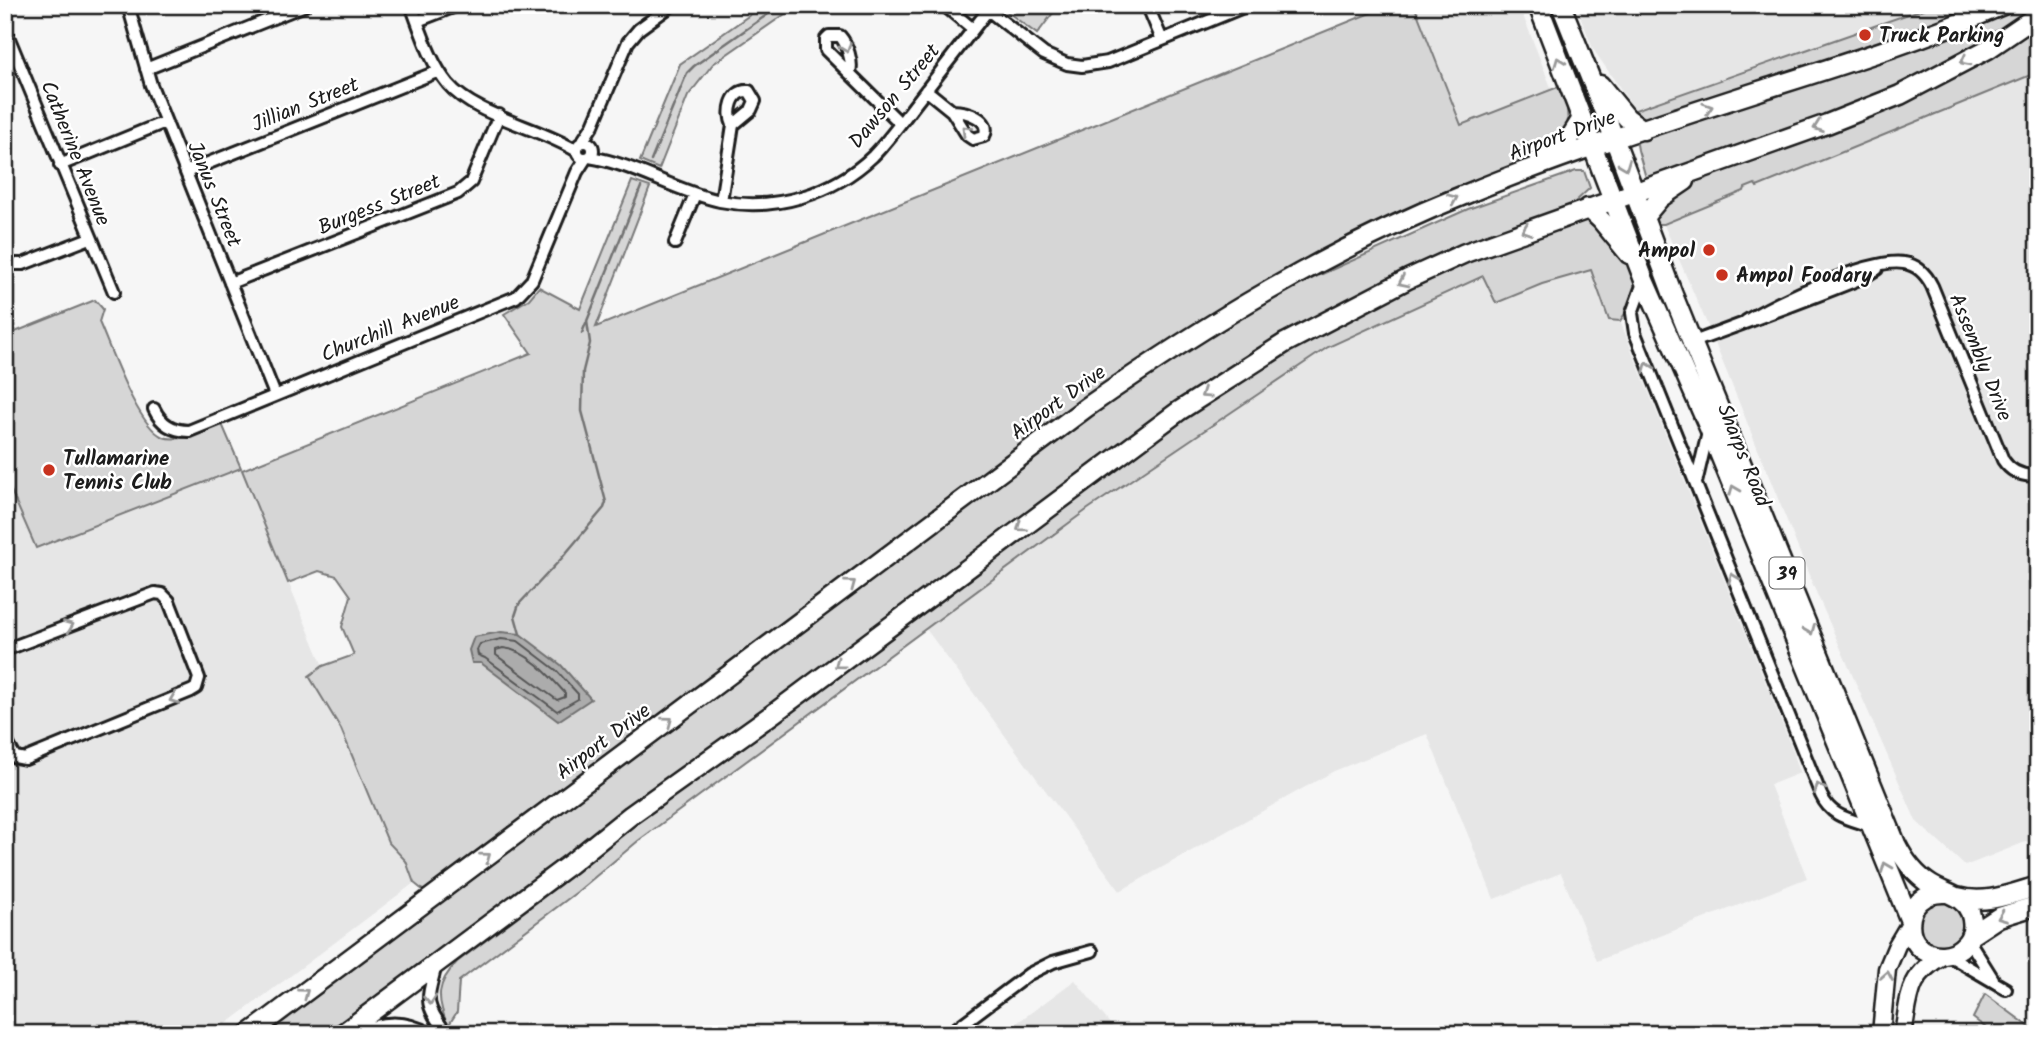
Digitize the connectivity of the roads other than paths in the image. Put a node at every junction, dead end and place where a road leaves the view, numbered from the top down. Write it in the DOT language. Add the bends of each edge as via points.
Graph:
graph roads {
  1 [pos="128,5"];
  2 [pos="305,5"];
  3 [pos="411,5"];
  4 [pos="458,5"];
  5 [pos="673,5"];
  6 [pos="944,5"];
  7 [pos="1248,5"];
  8 [pos="1538,5"];
  9 [pos="1561,5"];
  10 [pos="2003,5"];
  11 [pos="1148,7"];
  12 [pos="990,8"];
  13 [pos="2038,15"];
  14 [pos="417,21"];
  15 [pos="5,29"];
  16 [pos="973,29"];
  17 [pos="1162,40"];
  18 [pos="1585,65"];
  19 [pos="146,69"];
  20 [pos="439,71"];
  21 [pos="850,72"];
  22 [pos="926,90"];
  23 [pos="952,111"];
  24 [pos="499,115"];
  25 [pos="1581,120"];
  26 [pos="165,122"];
  27 [pos="900,123"];
  28 [pos="733,125"];
  29 [pos="1643,130"];
  30 [pos="1615,140"];
  31 [pos="1592,148"];
  32 [pos="585,150"];
  33 [pos="60,165"];
  34 [pos="1709,166"];
  35 [pos="186,172"];
  36 [pos="1525,172"];
  37 [pos="1635,191"];
  38 [pos="695,194"];
  39 [pos="1612,199"];
  40 [pos="721,201"];
  41 [pos="1588,208"];
  42 [pos="1644,216"];
  43 [pos="90,238"];
  44 [pos="675,243"];
  45 [pos="5,257"];
  46 [pos="1642,274"];
  47 [pos="230,283"];
  48 [pos="114,292"];
  49 [pos="1692,342"];
  50 [pos="1675,349"];
  51 [pos="275,395"];
  52 [pos="154,409"];
  53 [pos="1709,428"];
  54 [pos="2038,475"];
  55 [pos="1696,486"];
  56 [pos="5,650"];
  57 [pos="5,739"];
  58 [pos="1870,826"];
  59 [pos="2038,886"];
  60 [pos="1952,895"];
  61 [pos="2038,905"];
  62 [pos="1910,922"];
  63 [pos="1969,938"];
  64 [pos="1092,951"];
  65 [pos="1946,955"];
  66 [pos="437,962"];
  67 [pos="1993,979"];
  68 [pos="2006,989"];
  69 [pos="249,1034"];
  70 [pos="342,1034"];
  71 [pos="358,1034"];
  72 [pos="430,1034"];
  73 [pos="447,1034"];
  74 [pos="948,1034"];
  75 [pos="1881,1034"];
  76 [pos="1903,1034"];
  1 -- 19 [label="street, Janus Street"];
  2 -- 19 [label="street"];
  3 -- 14 [label="street, Dawson Street"];
  4 -- 14 [label="street"];
  5 -- 32 [label="street, Churchill Avenue" via="628,42"];
  6 -- 16 [label="street"];
  7 -- 17 [label="street"];
  25 -- 8 [label="main road, Sharps Road / 39, one-way"];
  9 -- 18 [label="main road, Sharps Road / 39"];
  29 -- 10 [label="main road, Airport Drive, one-way" via="1844,64"];
  11 -- 17 [label="street"];
  12 -- 16 [label="street, Dawson Street"];
  12 -- 17 [label="street" via="1044,54 1067,64 1108,62"];
  13 -- 34 [label="main road, one-way" via="1988,49 1900,94"];
  14 -- 20 [label="street, Dawson Street"];
  15 -- 33 [label="street, Catherine Avenue"];
  16 -- 22 [label="street, Dawson Street"];
  18 -- 29 [label="main road" via="1627,118"];
  18 -- 30 [label="main road, Sharps Road / 39"];
  19 -- 26 [label="street, Janus Street"];
  20 -- 24 [label="street, Dawson Street" via="459,94"];
  20 -- 35 [label="street, Jillian Street"];
  21 -- 27 [label="street"];
  22 -- 23 [label="street"];
  22 -- 27 [label="street, Dawson Street"];
  24 -- 32 [label="street, Dawson Street"];
  24 -- 47 [label="street, Burgess Street" via="471,182 458,193"];
  25 -- 31 [label="main road, Sharps Road / 39"];
  25 -- 36 [label="main road" via="1571,136"];
  26 -- 33 [label="street"];
  26 -- 35 [label="street, Janus Street"];
  27 -- 40 [label="street, Dawson Street" via="862,165 827,187 778,202"];
  28 -- 40 [label="street"];
  29 -- 30 [label="main road, Airport Drive"];
  30 -- 31 [label="main road, Airport Drive"];
  30 -- 37 [label="main road, Sharps Road / 39, one-way"];
  31 -- 36 [label="main road, Airport Drive"];
  31 -- 39 [label="main road, Sharps Road / 39"];
  32 -- 38 [label="street, Dawson Street"];
  32 -- 51 [label="street, Churchill Avenue" via="532,280 521,293"];
  33 -- 43 [label="street, Catherine Avenue"];
  34 -- 37 [label="main road"];
  34 -- 42 [label="main road" via="1660,198"];
  35 -- 47 [label="street, Janus Street"];
  69 -- 36 [label="main road, Airport Drive, one-way" via="1143,368 1333,255 1421,213"];
  37 -- 39 [label="main road"];
  37 -- 42 [label="main road, Sharps Road / 39"];
  38 -- 40 [label="street, Dawson Street"];
  38 -- 44 [label="street"];
  39 -- 41 [label="main road"];
  39 -- 46 [label="main road, Sharps Road / 39"];
  41 -- 46 [label="main road"];
  41 -- 66 [label="main road, one-way" via="1408,279 1235,373 1083,480"];
  42 -- 49 [label="main road, Sharps Road / 39"];
  43 -- 45 [label="street" via="23,264 12,264"];
  43 -- 48 [label="street, Catherine Avenue"];
  46 -- 50 [label="main road, Sharps Road / 39"];
  55 -- 46 [label="street, one-way" via="1635,334 1632,313"];
  47 -- 51 [label="street, Janus Street"];
  49 -- 50 [label="street, Assembly Drive"];
  49 -- 54 [label="street, Assembly Drive" via="1861,270 1905,263 1926,275 2003,460 2013,471"];
  49 -- 60 [label="main road, Sharps Road / 39, one-way" via="1896,845 1915,873"];
  50 -- 53 [label="main road, Sharps Road / 39"];
  51 -- 52 [label="street, Churchill Avenue" via="190,431 170,427"];
  53 -- 55 [label="street"];
  58 -- 53 [label="main road, Sharps Road / 39, one-way"];
  58 -- 55 [label="street, one-way" via="1838,816 1826,805"];
  56 -- 57 [label="street, one-way" via="162,594 169,601 199,678 186,694 25,759 15,757"];
  62 -- 58 [label="main road, Sharps Road / 39, one-way"];
  59 -- 60 [label="main road, 39" via="1990,900"];
  60 -- 62 [label="main road, 39" via="1933,894 1922,899"];
  60 -- 63 [label="main road" via="1971,914"];
  61 -- 63 [label="main road, one-way" via="1999,917"];
  62 -- 65 [label="main road, 39" via="1920,947"];
  75 -- 62 [label="street, one-way" via="1887,969"];
  63 -- 65 [label="main road"];
  63 -- 67 [label="street"];
  64 -- 74 [label="street" via="1029,974"];
  65 -- 67 [label="street"];
  65 -- 76 [label="street" via="1918,976"];
  66 -- 70 [label="main road"];
  66 -- 73 [label="street, one-way" via="428,990 429,1005"];
  67 -- 68 [label="street"];
  71 -- 72 [label="street" via="395,1023"];
}
